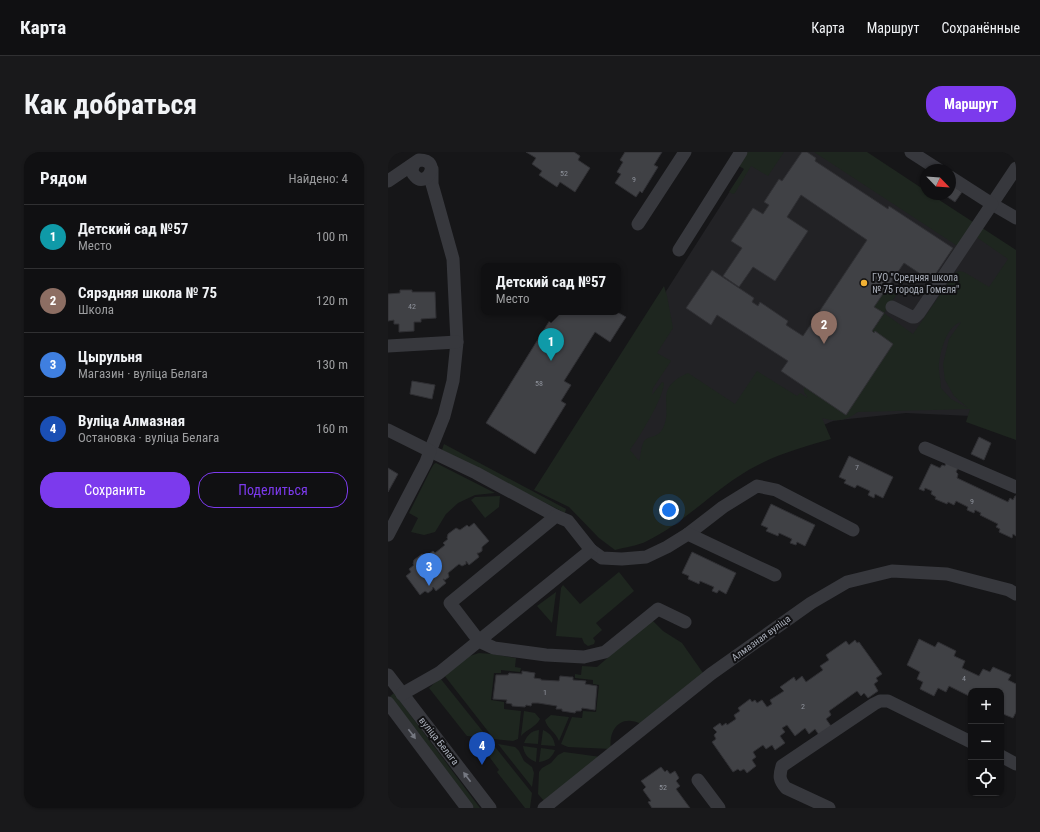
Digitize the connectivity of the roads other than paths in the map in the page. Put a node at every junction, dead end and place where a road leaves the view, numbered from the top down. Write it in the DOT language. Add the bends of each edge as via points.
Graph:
graph roads {
  1 [pos="685,152"];
  2 [pos="741,152"];
  3 [pos="911,152"];
  4 [pos="929,164"];
  5 [pos="1016,168"];
  6 [pos="388,181"];
  7 [pos="956,181"];
  8 [pos="992,204"];
  9 [pos="1016,218"];
  10 [pos="638,224"];
  11 [pos="679,250"];
  12 [pos="892,307"];
  13 [pos="457,342"];
  14 [pos="388,346"];
  15 [pos="388,430"];
  16 [pos="925,448"];
  17 [pos="430,451"];
  18 [pos="1016,487"];
  19 [pos="556,516"];
  20 [pos="853,530"];
  21 [pos="388,534"];
  22 [pos="688,534"];
  23 [pos="591,550"];
  24 [pos="775,575"];
  25 [pos="1016,594"];
  26 [pos="685,622"];
  27 [pos="479,641"];
  28 [pos="388,675"];
  29 [pos="402,694"];
  30 [pos="390,708"];
  31 [pos="968,741"];
  32 [pos="1004,758"];
  33 [pos="1016,764"];
  34 [pos="698,780"];
  35 [pos="467,808"];
  36 [pos="490,808"];
  37 [pos="544,808"];
  38 [pos="719,808"];
  39 [pos="829,808"];
  1 -- 10 [label="street"];
  2 -- 11 [label="street"];
  3 -- 4 [label="street"];
  5 -- 8 [label="street"];
  6 -- 13 [label="street" via="419,160 429,162 432,169 432,184 453,259"];
  7 -- 8 [label="street"];
  8 -- 9 [label="street"];
  8 -- 12 [label="street" via="919,313 912,317"];
  13 -- 14 [label="street"];
  13 -- 17 [label="street" via="453,380 444,416"];
  15 -- 17 [label="street"];
  16 -- 18 [label="street"];
  17 -- 19 [label="street"];
  17 -- 21 [label="street"];
  19 -- 23 [label="street" via="568,521"];
  19 -- 27 [label="street" via="450,603"];
  20 -- 22 [label="street" via="776,490 757,486 723,507"];
  22 -- 23 [label="street" via="646,557 622,560 602,558"];
  22 -- 24 [label="street"];
  23 -- 27 [label="street"];
  25 -- 37 [label="street, Алмазная вуліца" via="947,574 892,571 847,582 811,603 711,674"];
  26 -- 27 [label="street" via="658,609 605,652 584,657 517,652 494,648"];
  27 -- 29 [label="street" via="439,673"];
  28 -- 29 [label="street, вуліца Белага"];
  36 -- 29 [label="street, вуліца Белага, one-way"];
  30 -- 35 [label="street, вуліца Белага, one-way"];
  31 -- 39 [label="street" via="888,701 880,701 782,766 779,775 786,788"];
  32 -- 33 [label="street"];
  34 -- 38 [label="street"];
}
